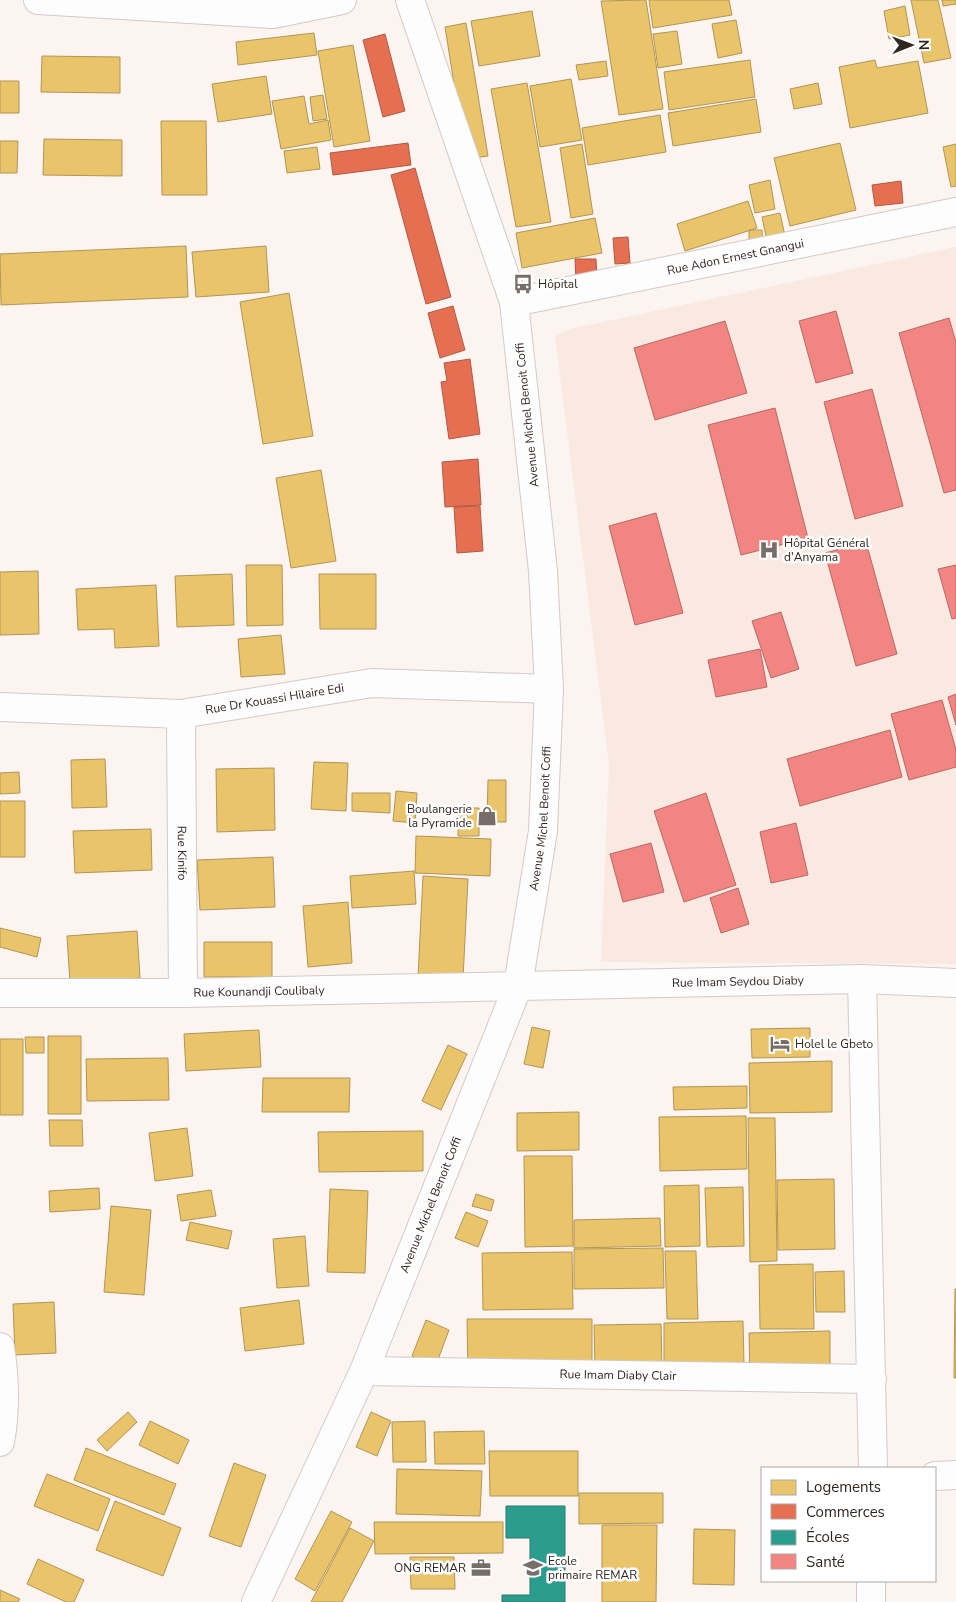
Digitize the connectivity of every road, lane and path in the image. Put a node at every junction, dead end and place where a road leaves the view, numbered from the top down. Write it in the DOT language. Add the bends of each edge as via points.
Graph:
graph roads {
  1 [pos="38,0"];
  2 [pos="342,0"];
  3 [pos="410,0"];
  4 [pos="956,212"];
  5 [pos="514,302"];
  6 [pos="549,689"];
  7 [pos="0,707"];
  8 [pos="181,714"];
  9 [pos="862,980"];
  10 [pos="956,983"];
  11 [pos="518,986"];
  12 [pos="0,993"];
  13 [pos="183,993"];
  14 [pos="0,1347"];
  15 [pos="364,1370"];
  16 [pos="872,1379"];
  17 [pos="0,1442"];
  18 [pos="873,1467"];
  19 [pos="936,1476"];
  20 [pos="956,1476"];
  21 [pos="871,1582"];
  22 [pos="256,1602"];
  23 [pos="871,1602"];
  1 -- 2 [label="street" via="273,14"];
  3 -- 5 [label="street, Avenue Michel Benoit Coffi"];
  4 -- 5 [label="street, Rue Adon Ernest Gnangui"];
  5 -- 6 [label="street, Avenue Michel Benoit Coffi" via="543,571"];
  6 -- 8 [label="street, Rue Dr Kouassi Hilaire Edi" via="372,683"];
  6 -- 11 [label="street, Avenue Michel Benoit Coffi" via="543,831"];
  7 -- 8 [label="street, Rue Dr Kouassi Hilaire Edi"];
  8 -- 13 [label="street, Rue Kinifo"];
  9 -- 10 [label="street, Rue Imam Seydou Diaby"];
  9 -- 11 [label="street, Rue Imam Seydou Diaby"];
  9 -- 16 [label="street"];
  11 -- 13 [label="street, Rue Kounandji Coulibaly"];
  11 -- 15 [label="street, Avenue Michel Benoit Coffi"];
  12 -- 13 [label="street, Rue Kounandji Coulibaly"];
  14 -- 17 [label="street" via="5,1375 4,1422"];
  15 -- 16 [label="street, Rue Imam Diaby Clair"];
  15 -- 22 [label="street, Avenue Michel Benoit Coffi"];
  16 -- 18 [label="street"];
  19 -- 20 [label="street"];
  21 -- 23 [label="street"];
}
